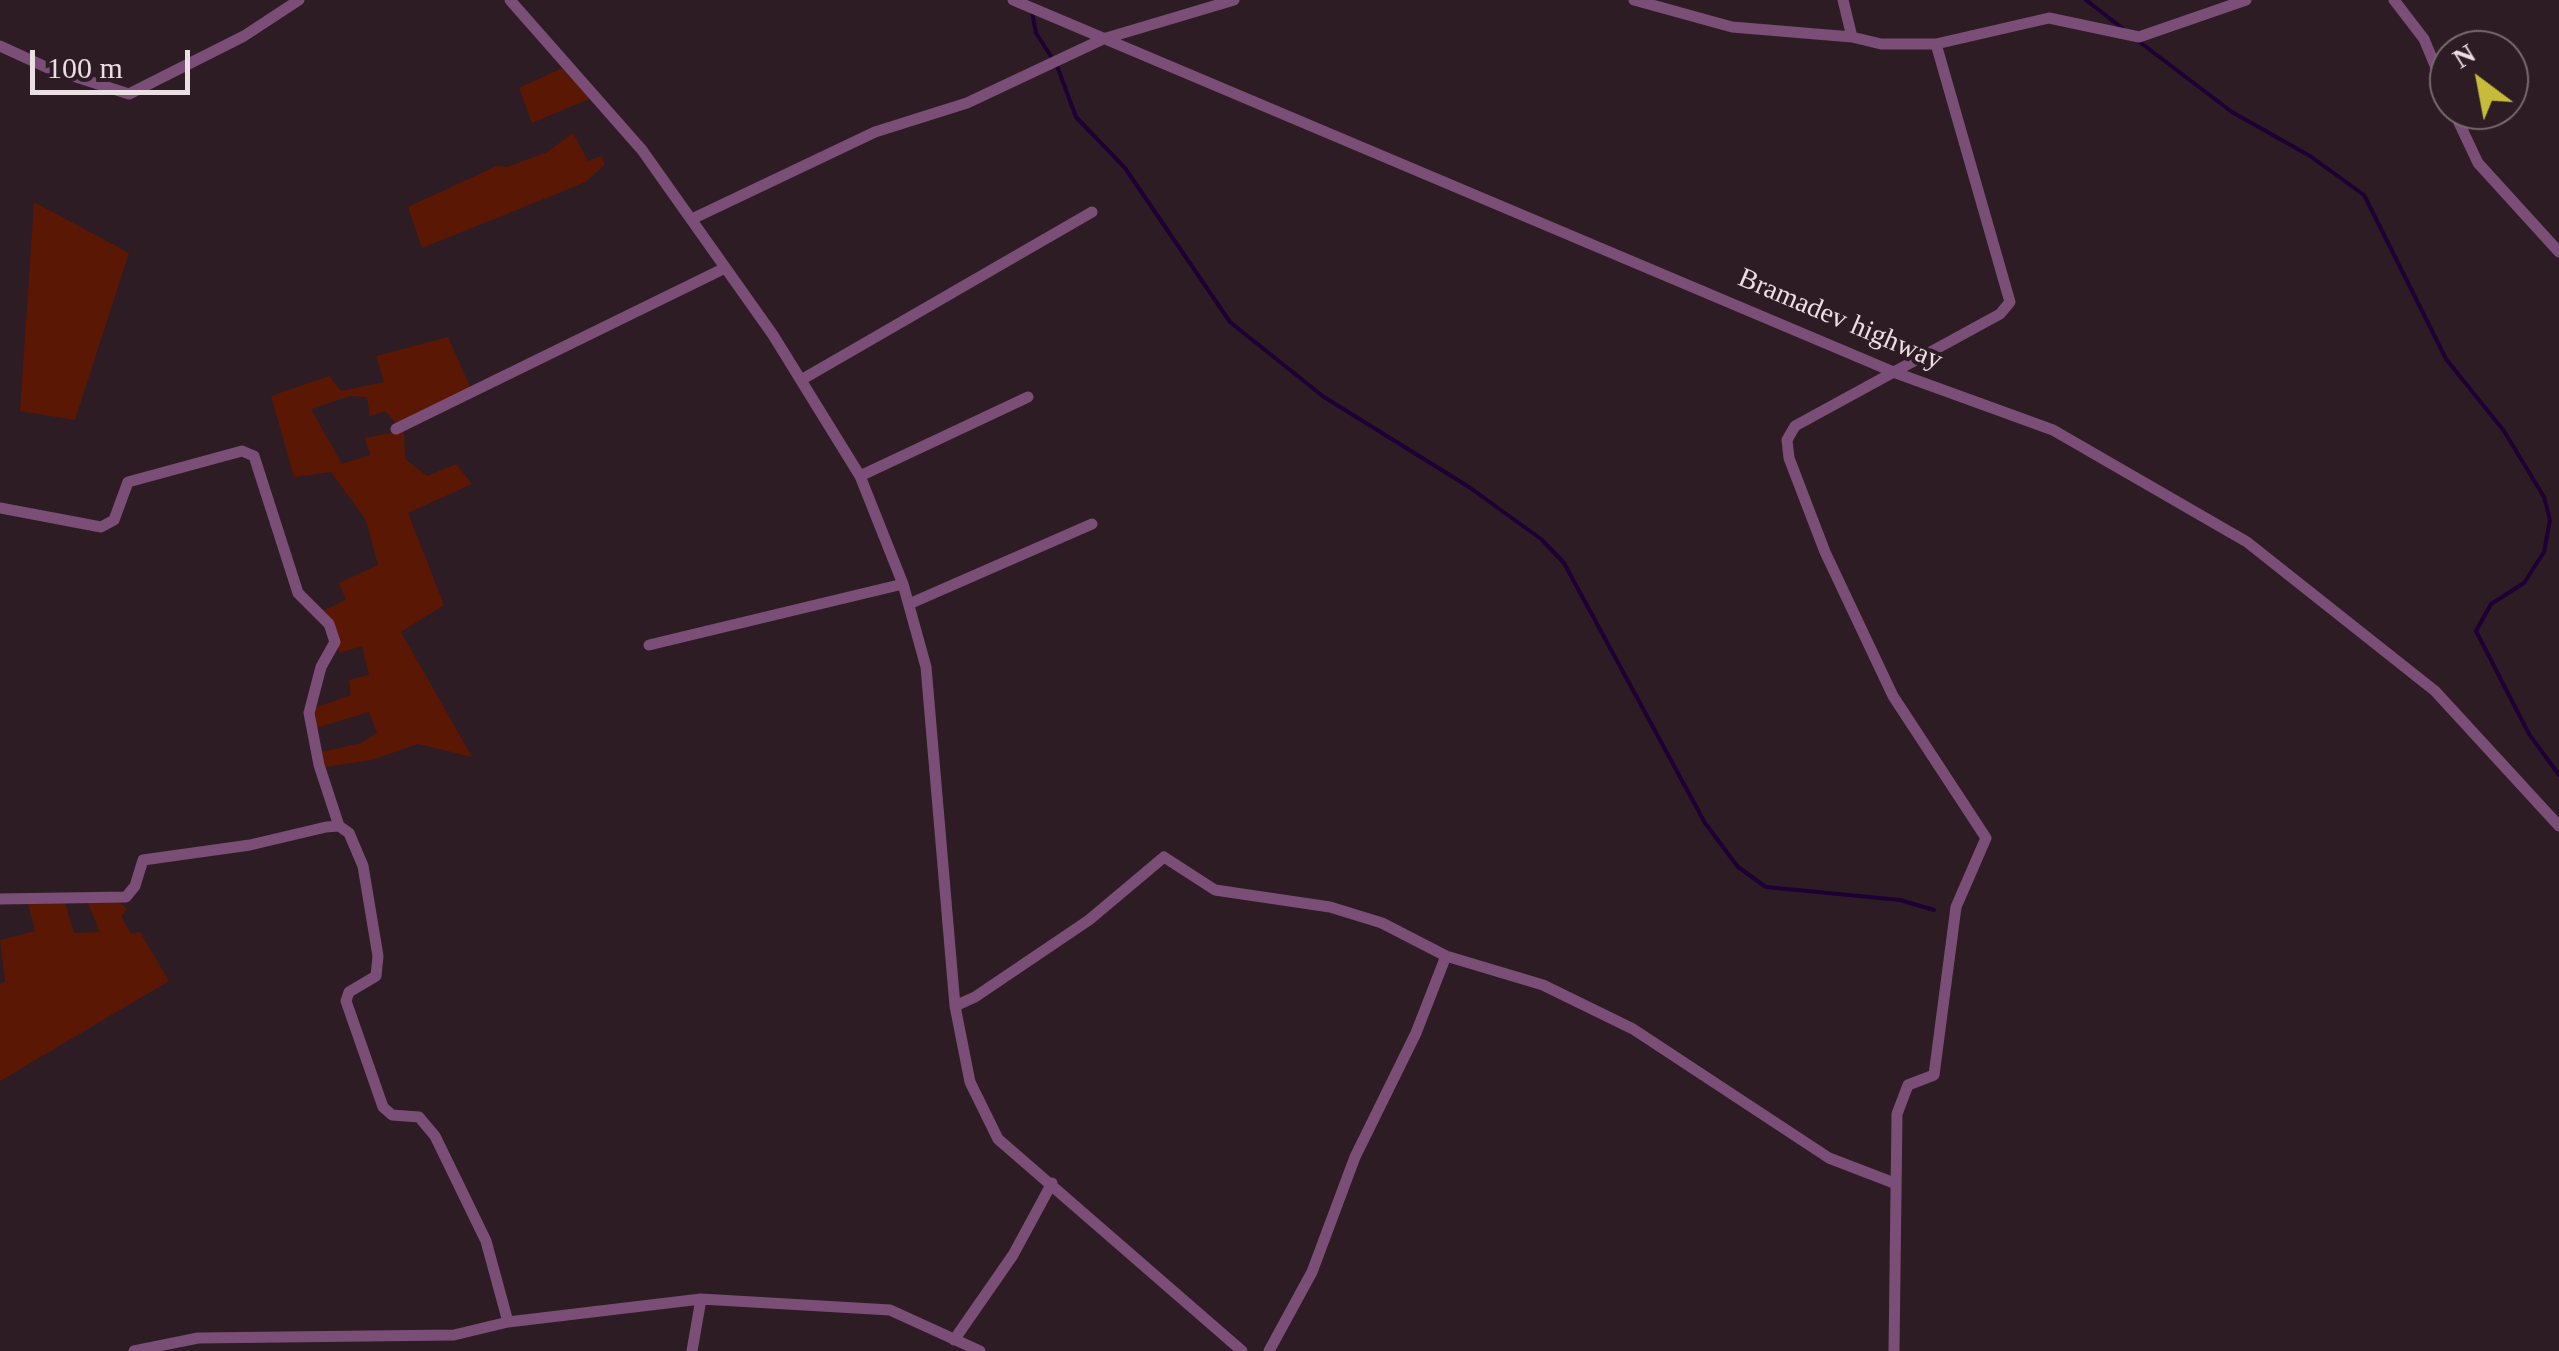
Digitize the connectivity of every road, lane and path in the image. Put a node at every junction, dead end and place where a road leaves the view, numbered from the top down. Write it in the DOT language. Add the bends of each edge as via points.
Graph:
graph roads {
  1 [pos="298,0"];
  2 [pos="510,0"];
  3 [pos="1013,0"];
  4 [pos="1234,0"];
  5 [pos="1634,0"];
  6 [pos="1844,0"];
  7 [pos="2246,0"];
  8 [pos="2394,0"];
  9 [pos="1852,37"];
  10 [pos="1104,39"];
  11 [pos="1936,44"];
  12 [pos="0,46"];
  13 [pos="2429,51"];
  14 [pos="2463,130"];
  15 [pos="1092,212"];
  16 [pos="692,218"];
  17 [pos="2559,252"];
  18 [pos="725,268"];
  19 [pos="1896,372"];
  20 [pos="801,380"];
  21 [pos="1028,397"];
  22 [pos="396,428"];
  23 [pos="860,476"];
  24 [pos="0,508"];
  25 [pos="1092,524"];
  26 [pos="903,584"];
  27 [pos="909,604"];
  28 [pos="649,644"];
  29 [pos="339,826"];
  30 [pos="2559,826"];
  31 [pos="0,899"];
  32 [pos="1446,956"];
  33 [pos="954,1006"];
  34 [pos="1052,1183"];
  35 [pos="1894,1183"];
  36 [pos="701,1299"];
  37 [pos="508,1322"];
  38 [pos="954,1340"];
  39 [pos="134,1351"];
  40 [pos="692,1351"];
  41 [pos="980,1351"];
  42 [pos="1242,1351"];
  43 [pos="1269,1351"];
  44 [pos="1894,1351"];
  1 -- 12 [label="street" via="244,36 129,94"];
  2 -- 16 [label="street" via="642,150"];
  3 -- 10 [label="street, Bramadev highway"];
  4 -- 10 [label="street"];
  5 -- 9 [label="street" via="1732,27"];
  6 -- 9 [label="street"];
  7 -- 11 [label="street" via="2139,37 2049,18"];
  8 -- 13 [label="street"];
  9 -- 11 [label="street"];
  10 -- 16 [label="street" via="967,102 875,132"];
  10 -- 19 [label="street, Bramadev highway"];
  11 -- 19 [label="street" via="2010,302"];
  14 -- 17 [label="street" via="2478,163"];
  15 -- 20 [label="street"];
  16 -- 18 [label="street"];
  18 -- 20 [label="street"];
  18 -- 22 [label="street"];
  19 -- 30 [label="street, Bramadev highway" via="2053,430 2247,542 2435,690"];
  19 -- 35 [label="street" via="1795,426 1787,440 1825,552 1894,696 1986,838 1956,907 1934,1075 1908,1085 1896,1114"];
  20 -- 23 [label="street"];
  21 -- 23 [label="street"];
  23 -- 26 [label="street"];
  24 -- 29 [label="street" via="101,526 114,520 128,482 242,451 254,456 298,594 329,624 335,642 309,712"];
  25 -- 27 [label="street"];
  26 -- 27 [label="street"];
  26 -- 28 [label="street"];
  27 -- 33 [label="street" via="926,667"];
  29 -- 31 [label="street" via="143,860 126,897"];
  29 -- 37 [label="street" via="349,832 364,866 373,913 376,976 348,992 346,1001 377,1096 392,1115 419,1117 435,1136 486,1241"];
  32 -- 33 [label="street" via="1330,906 1215,890 1164,856 1089,920"];
  32 -- 35 [label="street" via="1543,985 1633,1028 1814,1149"];
  32 -- 43 [label="street" via="1355,1157 1312,1272"];
  33 -- 34 [label="street" via="970,1082 998,1138"];
  34 -- 38 [label="street" via="1013,1255"];
  34 -- 42 [label="street"];
  35 -- 44 [label="street"];
  36 -- 37 [label="street"];
  36 -- 38 [label="street" via="890,1310"];
  36 -- 40 [label="street"];
  37 -- 39 [label="street" via="454,1335 198,1338"];
  38 -- 41 [label="street"];
}
